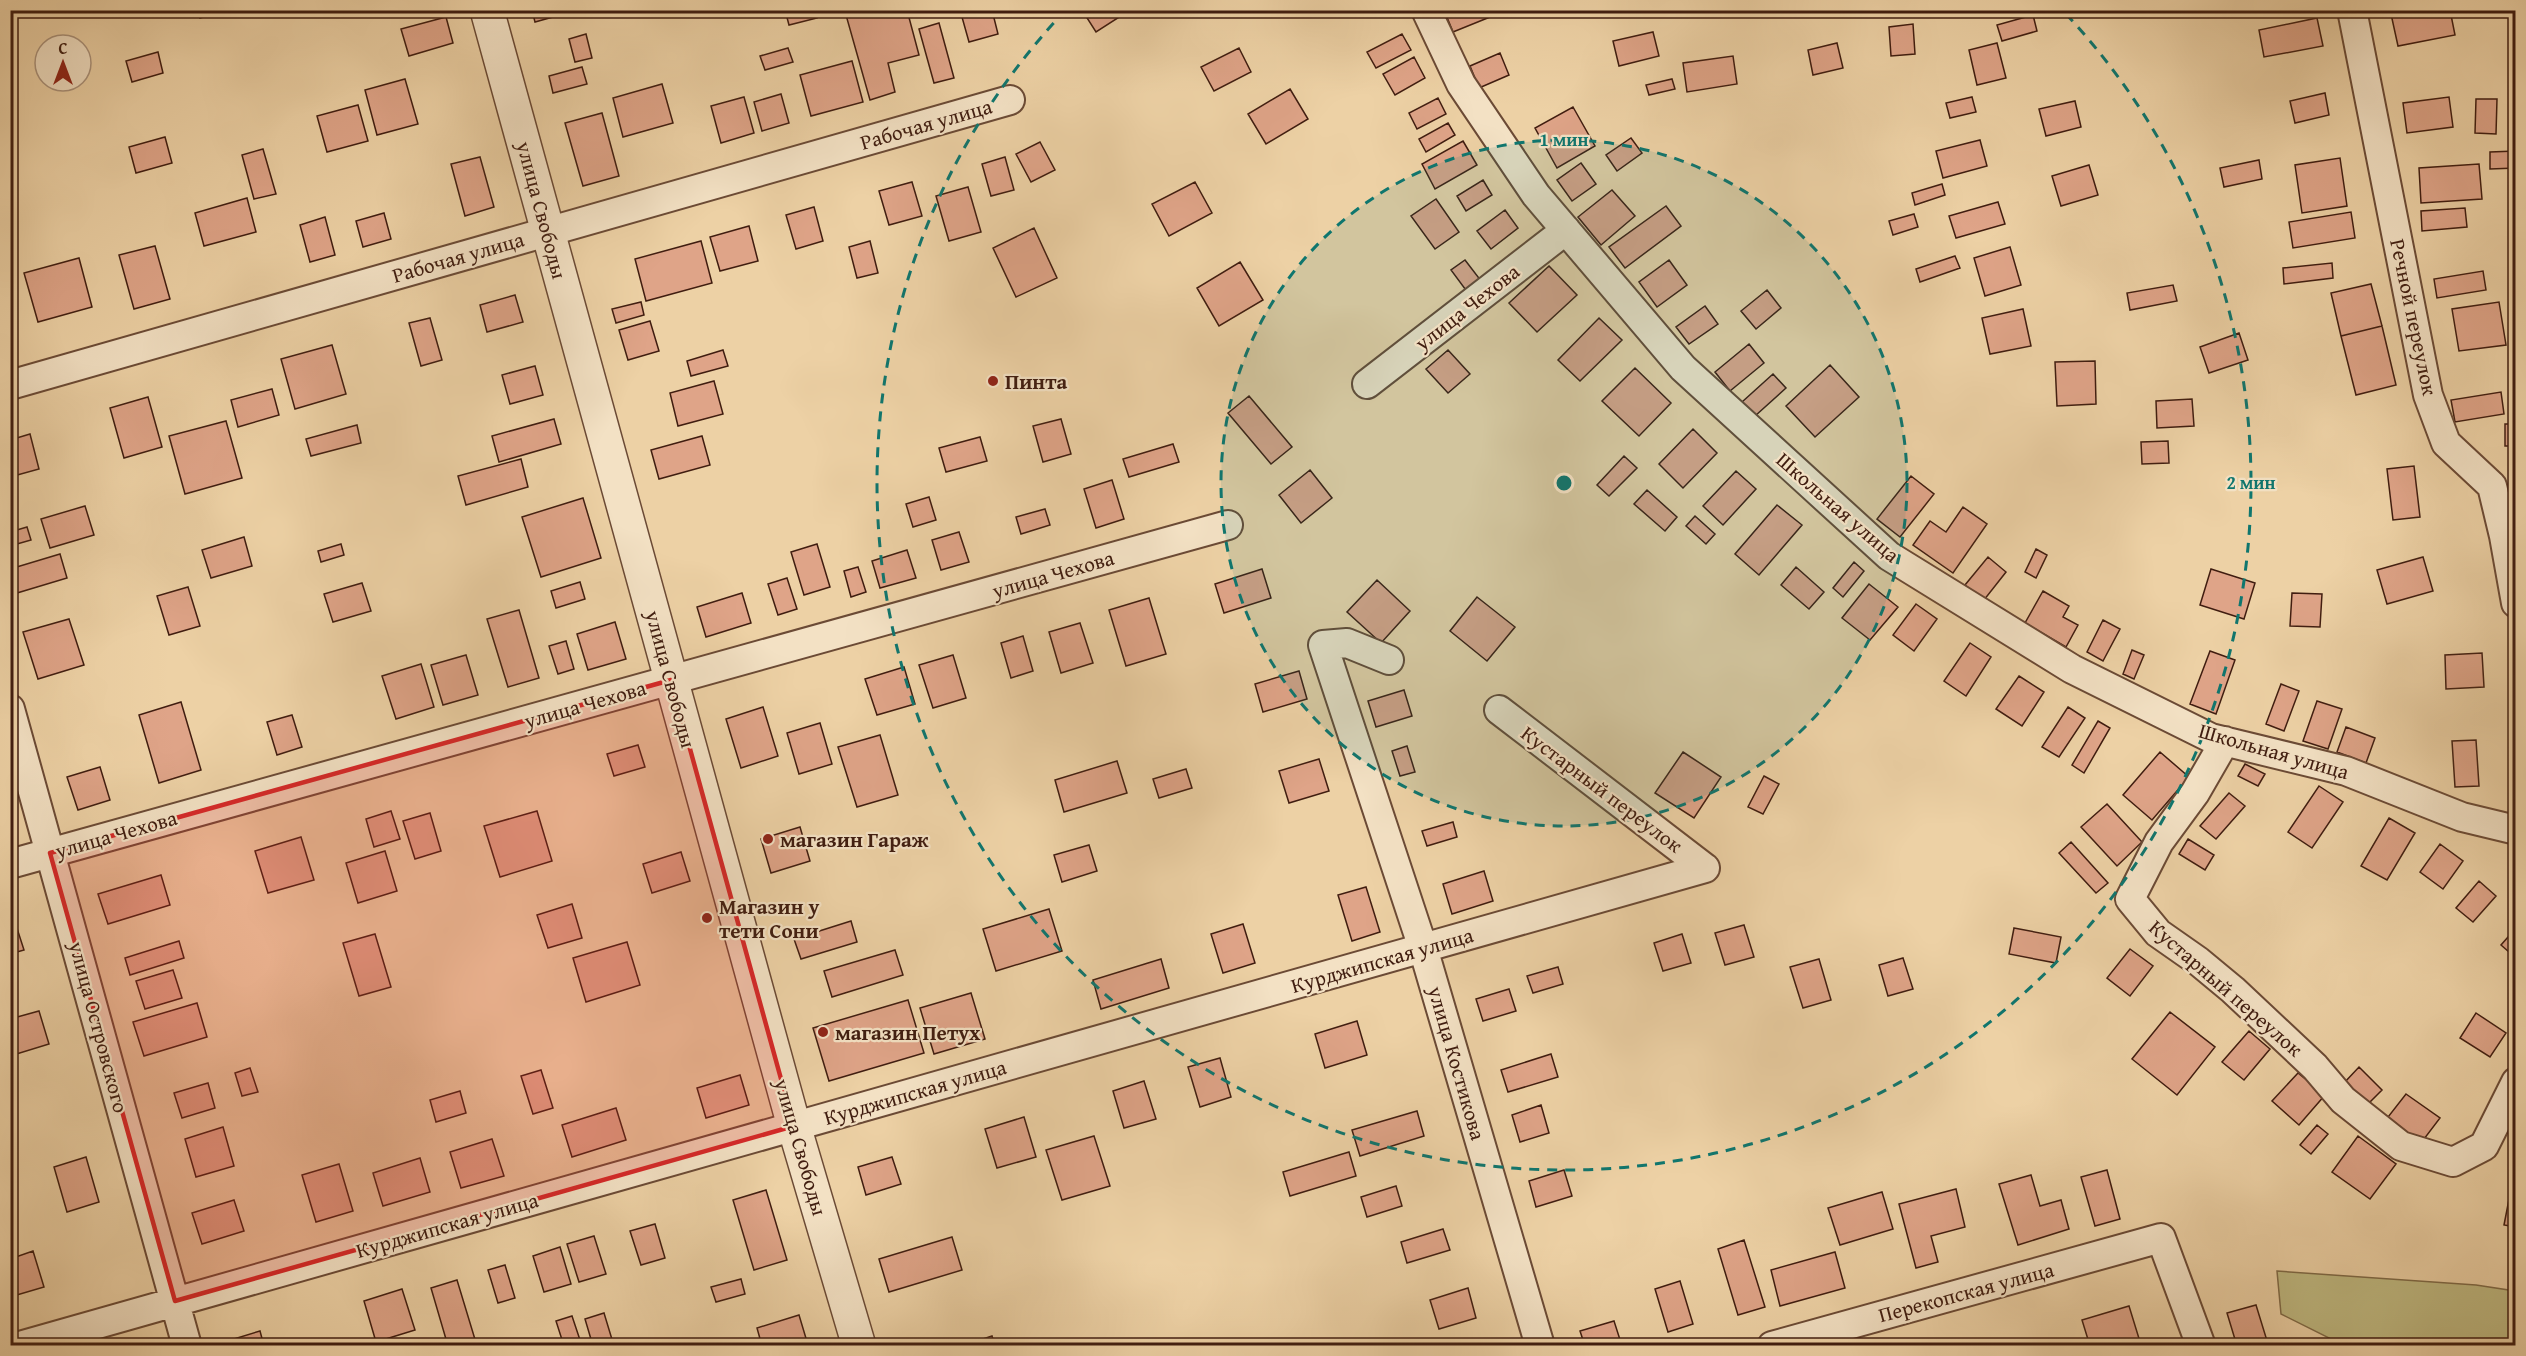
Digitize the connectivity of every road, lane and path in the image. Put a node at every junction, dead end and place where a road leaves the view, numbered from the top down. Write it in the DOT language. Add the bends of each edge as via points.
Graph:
graph roads {
  1 [pos="487,10"];
  2 [pos="1426,10"];
  3 [pos="2352,10"];
  4 [pos="1010,100"];
  5 [pos="1566,230"];
  6 [pos="548,232"];
  7 [pos="1367,384"];
  8 [pos="10,386"];
  9 [pos="1228,525"];
  10 [pos="2516,603"];
  11 [pos="1389,660"];
  12 [pos="671,680"];
  13 [pos="10,709"];
  14 [pos="1499,710"];
  15 [pos="2225,741"];
  16 [pos="2516,831"];
  17 [pos="50,853"];
  18 [pos="10,864"];
  19 [pos="1705,868"];
  20 [pos="1423,948"];
  21 [pos="2516,1082"];
  22 [pos="794,1126"];
  23 [pos="175,1302"];
  24 [pos="20,1346"];
  25 [pos="187,1346"];
  26 [pos="859,1346"];
  27 [pos="1540,1346"];
  28 [pos="1772,1346"];
  29 [pos="2201,1346"];
  1 -- 6 [label="street, улица Свободы"];
  2 -- 5 [label="street, Школьная улица" via="1461,84 1536,195"];
  3 -- 10 [label="street, Речной переулок" via="2428,395 2446,443 2492,486"];
  4 -- 6 [label="street, Рабочая улица"];
  5 -- 7 [label="street, улица Чехова"];
  5 -- 15 [label="street, Школьная улица" via="1683,368 1889,556 2072,669 2211,738"];
  6 -- 8 [label="street, Рабочая улица"];
  6 -- 12 [label="street, улица Свободы"];
  9 -- 12 [label="street, улица Чехова"];
  11 -- 20 [label="street, улица Костикова" via="1347,643 1323,645"];
  12 -- 17 [label="street, улица Чехова"];
  12 -- 22 [label="street, улица Свободы"];
  13 -- 17 [label="street, улица Островского"];
  14 -- 19 [label="street, Кустарный переулок"];
  15 -- 16 [label="street, Школьная улица" via="2346,771 2462,817"];
  15 -- 21 [label="street, Кустарный переулок" via="2195,793 2159,842 2130,899 2158,933 2233,990 2315,1067 2343,1100 2401,1146 2453,1162 2484,1146"];
  17 -- 18 [label="street, улица Чехова"];
  17 -- 23 [label="street, улица Островского"];
  19 -- 20 [label="street, Курджипская улица"];
  20 -- 22 [label="street, Курджипская улица"];
  20 -- 27 [label="street, улица Костикова"];
  22 -- 23 [label="street, Курджипская улица"];
  22 -- 26 [label="street, улица Свободы"];
  23 -- 24 [label="street, Курджипская улица"];
  23 -- 25 [label="street, улица Островского"];
  28 -- 29 [label="street, Перекопская улица" via="2161,1238"];
}
